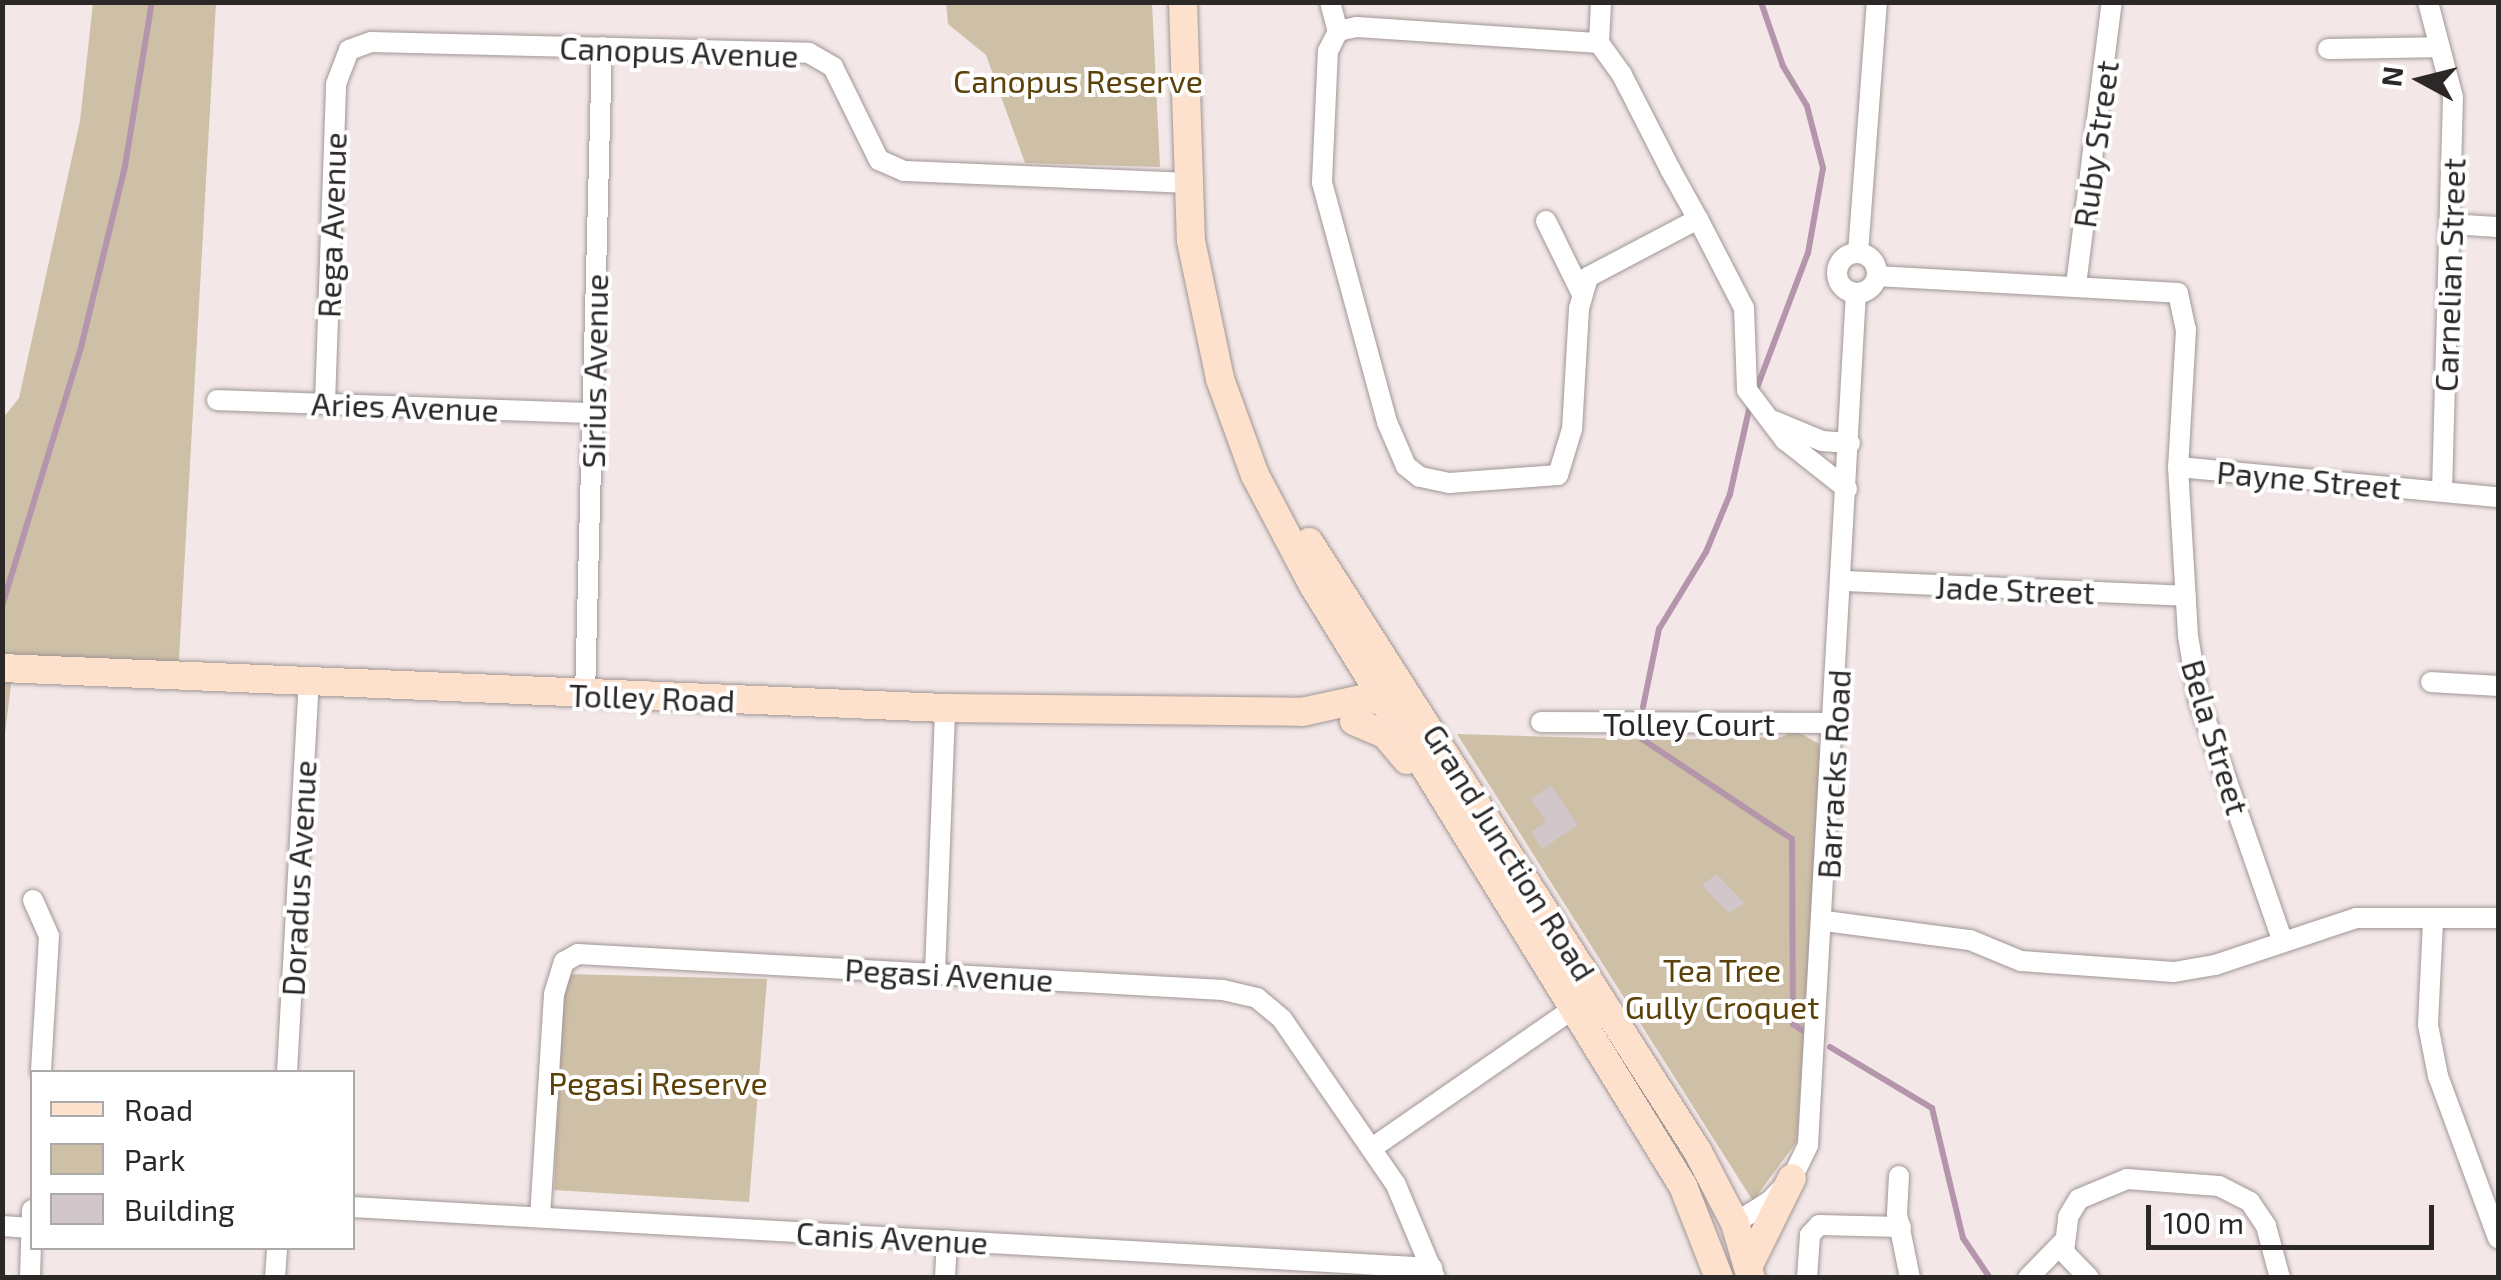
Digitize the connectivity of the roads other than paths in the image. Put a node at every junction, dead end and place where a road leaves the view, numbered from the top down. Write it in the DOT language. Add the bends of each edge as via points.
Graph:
graph roads {
  1 [pos="1183,2"];
  2 [pos="1330,2"];
  3 [pos="1601,2"];
  4 [pos="1877,2"];
  5 [pos="2112,2"];
  6 [pos="2428,2"];
  7 [pos="1338,31"];
  8 [pos="1599,44"];
  9 [pos="602,47"];
  10 [pos="2439,47"];
  11 [pos="2328,49"];
  12 [pos="349,50"];
  13 [pos="1186,183"];
  14 [pos="1698,219"];
  15 [pos="1546,221"];
  16 [pos="2451,224"];
  17 [pos="2498,227"];
  18 [pos="1858,252"];
  19 [pos="1877,276"];
  20 [pos="2076,284"];
  21 [pos="1581,292"];
  22 [pos="1856,293"];
  23 [pos="217,400"];
  24 [pos="325,403"];
  25 [pos="593,412"];
  26 [pos="1762,413"];
  27 [pos="1244,440"];
  28 [pos="1850,443"];
  29 [pos="2178,467"];
  30 [pos="1848,489"];
  31 [pos="2442,490"];
  32 [pos="2498,497"];
  33 [pos="1844,582"];
  34 [pos="2186,596"];
  35 [pos="1355,651"];
  36 [pos="2,668"];
  37 [pos="2431,682"];
  38 [pos="310,684"];
  39 [pos="2498,686"];
  40 [pos="585,695"];
  41 [pos="1398,696"];
  42 [pos="945,708"];
  43 [pos="1347,712"];
  44 [pos="1541,722"];
  45 [pos="1836,724"];
  46 [pos="1492,875"];
  47 [pos="32,900"];
  48 [pos="2498,918"];
  49 [pos="1825,921"];
  50 [pos="2432,922"];
  51 [pos="2282,940"];
  52 [pos="935,972"];
  53 [pos="1597,991"];
  54 [pos="1574,1008"];
  55 [pos="41,1070"];
  56 [pos="287,1070"];
  57 [pos="1372,1148"];
  58 [pos="1899,1176"];
  59 [pos="1792,1178"];
  60 [pos="355,1207"];
  61 [pos="540,1217"];
  62 [pos="1735,1223"];
  63 [pos="2,1226"];
  64 [pos="1901,1227"];
  65 [pos="30,1228"];
  66 [pos="1706,1236"];
  67 [pos="2498,1238"];
  68 [pos="947,1240"];
  69 [pos="2062,1243"];
  70 [pos="31,1250"];
  71 [pos="277,1250"];
  72 [pos="1750,1272"];
  73 [pos="1433,1273"];
  74 [pos="30,1278"];
  75 [pos="275,1278"];
  76 [pos="944,1278"];
  77 [pos="1719,1278"];
  78 [pos="1807,1278"];
  79 [pos="1910,1278"];
  80 [pos="2028,1278"];
  81 [pos="2090,1278"];
  82 [pos="2280,1278"];
  1 -- 13 [label="main road, Grand Junction Road"];
  2 -- 7 [label="street"];
  3 -- 8 [label="street"];
  4 -- 18 [label="street"];
  5 -- 20 [label="street, Ruby Street"];
  6 -- 10 [label="street, Carnelian Street"];
  7 -- 8 [label="street"];
  7 -- 21 [label="street" via="1328,51 1322,182 1387,422 1406,466 1420,477 1449,483 1558,475 1572,429"];
  8 -- 14 [label="street"];
  9 -- 12 [label="street, Canopus Avenue" via="371,42"];
  9 -- 13 [label="street, Canopus Avenue" via="809,53 833,67 879,160 904,170"];
  9 -- 25 [label="street, Sirius Avenue"];
  10 -- 11 [label="street"];
  10 -- 16 [label="street, Carnelian Street" via="2453,97"];
  12 -- 24 [label="street, Rega Avenue" via="336,84"];
  13 -- 27 [label="main road, Grand Junction Road" via="1202,306"];
  14 -- 21 [label="street" via="1588,277"];
  14 -- 26 [label="street" via="1744,308 1747,390"];
  15 -- 21 [label="street"];
  16 -- 17 [label="street"];
  16 -- 31 [label="street, Carnelian Street"];
  18 -- 19 [label="street" via="1870,258"];
  18 -- 22 [label="street" via="1836,272 1842,286"];
  19 -- 20 [label="street, Payne Street"];
  19 -- 22 [label="street"];
  20 -- 29 [label="street, Payne Street" via="2178,293 2186,330"];
  22 -- 28 [label="street, Barracks Road"];
  23 -- 24 [label="street, Aries Avenue"];
  24 -- 25 [label="street, Aries Avenue"];
  25 -- 40 [label="street, Sirius Avenue"];
  26 -- 28 [label="street" via="1822,441"];
  26 -- 30 [label="street"];
  27 -- 35 [label="main road, Grand Junction Road" via="1273,514"];
  27 -- 41 [label="main road, Grand Junction Road"];
  28 -- 30 [label="street, Barracks Road"];
  29 -- 31 [label="street, Payne Street"];
  29 -- 34 [label="street, Bela Street"];
  30 -- 33 [label="street, Barracks Road"];
  31 -- 32 [label="street, Payne Street"];
  33 -- 34 [label="street, Jade Street"];
  33 -- 45 [label="street, Barracks Road"];
  34 -- 51 [label="street, Bela Street" via="2199,701"];
  35 -- 41 [label="main road, Grand Junction Road"];
  35 -- 43 [label="main road"];
  36 -- 38 [label="main road, Tolley Road"];
  37 -- 39 [label="street"];
  38 -- 40 [label="main road, Tolley Road"];
  38 -- 56 [label="street, Doradus Avenue"];
  40 -- 42 [label="main road, Tolley Road"];
  41 -- 43 [label="main road, Tolley Road" via="1380,712"];
  41 -- 46 [label="main road, Grand Junction Road"];
  41 -- 53 [label="main road, Grand Junction Road"];
  42 -- 43 [label="main road, Tolley Road"];
  42 -- 52 [label="street"];
  43 -- 46 [label="main road" via="1393,741 1471,860"];
  44 -- 45 [label="street, Tolley Court"];
  45 -- 49 [label="street, Barracks Road"];
  46 -- 54 [label="main road, Grand Junction Road"];
  47 -- 55 [label="street" via="49,936"];
  48 -- 50 [label="street"];
  49 -- 51 [label="street" via="1957,937 2022,962 2124,972 2215,965"];
  49 -- 59 [label="street, Barracks Road" via="1808,1145"];
  50 -- 51 [label="street" via="2356,918"];
  50 -- 67 [label="street" via="2428,1025 2438,1076"];
  52 -- 57 [label="street, Pegasi Avenue" via="1257,998 1282,1020"];
  52 -- 61 [label="street, Pegasi Avenue" via="578,954 564,962 554,994"];
  53 -- 54 [label="main road"];
  53 -- 62 [label="main road, Grand Junction Road"];
  54 -- 57 [label="street"];
  54 -- 66 [label="main road, Grand Junction Road" via="1683,1186"];
  57 -- 73 [label="street, Pegasi Avenue" via="1412,1214"];
  58 -- 64 [label="street"];
  59 -- 62 [label="street"];
  59 -- 72 [label="main road"];
  60 -- 61 [label="street, Canis Avenue"];
  61 -- 68 [label="street, Canis Avenue"];
  62 -- 66 [label="main road"];
  62 -- 72 [label="main road, Grand Junction Road"];
  63 -- 65 [label="street"];
  64 -- 78 [label="street" via="1819,1225 1810,1236"];
  64 -- 79 [label="street"];
  66 -- 77 [label="main road, Grand Junction Road"];
  68 -- 73 [label="street, Canis Avenue"];
  68 -- 76 [label="street"];
  69 -- 80 [label="street"];
  69 -- 81 [label="street"];
  69 -- 82 [label="street" via="2079,1199 2127,1179 2219,1186 2250,1202 2266,1226"];
  70 -- 74 [label="street"];
  71 -- 75 [label="street"];
}
